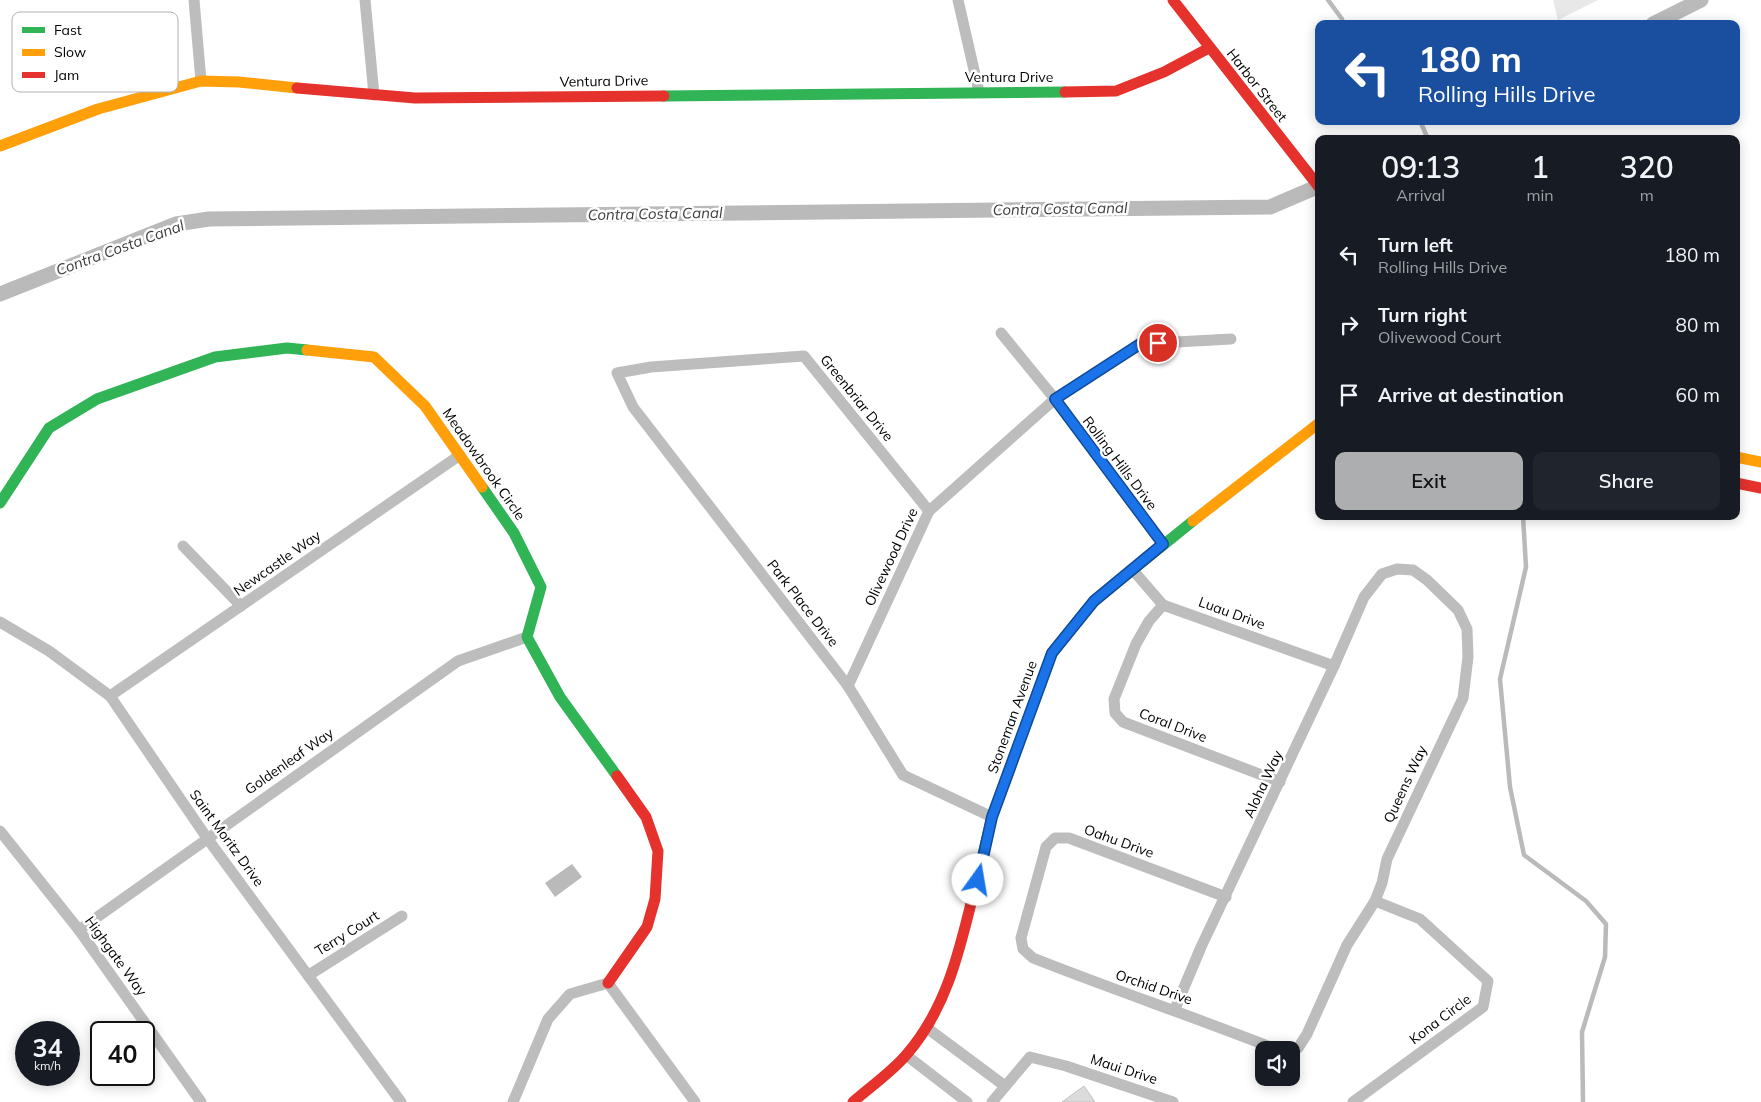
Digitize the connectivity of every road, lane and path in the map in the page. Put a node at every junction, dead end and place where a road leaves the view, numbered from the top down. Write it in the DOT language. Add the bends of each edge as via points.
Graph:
graph roads {
  1 [pos="194,0"];
  2 [pos="365,0"];
  3 [pos="958,0"];
  4 [pos="1173,0"];
  5 [pos="1209,48"];
  6 [pos="201,81"];
  7 [pos="178,87"];
  8 [pos="161,92"];
  9 [pos="979,92"];
  10 [pos="374,96"];
  11 [pos="0,146"];
  12 [pos="1315,182"];
  13 [pos="1001,333"];
  14 [pos="1232,339"];
  15 [pos="617,373"];
  16 [pos="1055,399"];
  17 [pos="1315,427"];
  18 [pos="460,455"];
  19 [pos="1740,458"];
  20 [pos="1761,462"];
  21 [pos="1740,484"];
  22 [pos="1761,488"];
  23 [pos="0,503"];
  24 [pos="928,511"];
  25 [pos="1163,544"];
  26 [pos="183,546"];
  27 [pos="1132,569"];
  28 [pos="1382,574"];
  29 [pos="1163,604"];
  30 [pos="241,606"];
  31 [pos="0,622"];
  32 [pos="527,637"];
  33 [pos="1334,666"];
  34 [pos="848,686"];
  35 [pos="110,696"];
  36 [pos="1280,782"];
  37 [pos="992,817"];
  38 [pos="0,831"];
  39 [pos="208,838"];
  40 [pos="1226,897"];
  41 [pos="1375,901"];
  42 [pos="402,916"];
  43 [pos="79,930"];
  44 [pos="1023,949"];
  45 [pos="309,975"];
  46 [pos="608,983"];
  47 [pos="1175,1009"];
  48 [pos="927,1028"];
  49 [pos="1255,1041"];
  50 [pos="1300,1042"];
  51 [pos="906,1054"];
  52 [pos="1005,1086"];
  53 [pos="201,1102"];
  54 [pos="401,1102"];
  55 [pos="513,1102"];
  56 [pos="695,1102"];
  57 [pos="853,1102"];
  58 [pos="967,1102"];
  59 [pos="992,1102"];
  60 [pos="1173,1102"];
  61 [pos="1353,1102"];
  1 -- 6 [label="street"];
  2 -- 10 [label="street"];
  3 -- 9 [label="street"];
  4 -- 5 [label="street, Harbor Street"];
  5 -- 9 [label="street, Ventura Drive" via="1167,71 1116,91"];
  5 -- 12 [label="street, Harbor Street"];
  6 -- 7 [label="street, Ventura Drive"];
  6 -- 10 [label="street, Ventura Drive"];
  8 -- 11 [label="street, Ventura Drive" via="98,109"];
  9 -- 10 [label="street, Ventura Drive"];
  13 -- 16 [label="street, Rolling Hills Drive"];
  14 -- 16 [label="street, Olivewood Drive" via="1140,344"];
  15 -- 24 [label="street, Greenbriar Drive" via="651,367 804,356"];
  15 -- 34 [label="street, Park Place Drive" via="633,407"];
  16 -- 24 [label="street, Olivewood Drive"];
  16 -- 25 [label="street, Rolling Hills Drive"];
  17 -- 25 [label="street, Stoneman Avenue"];
  18 -- 23 [label="street, Meadowbrook Circle" via="425,406 374,357 287,348 215,357 97,399 49,428"];
  18 -- 30 [label="street, Newcastle Way"];
  18 -- 32 [label="street, Meadowbrook Circle" via="514,533 541,587"];
  19 -- 20 [label="street"];
  21 -- 22 [label="street"];
  24 -- 34 [label="street, Olivewood Drive"];
  25 -- 27 [label="street, Stoneman Avenue"];
  26 -- 30 [label="street"];
  27 -- 29 [label="street, Luau Drive"];
  27 -- 37 [label="street, Stoneman Avenue" via="1094,601 1052,653"];
  28 -- 33 [label="street, Aloha Way" via="1364,597"];
  28 -- 41 [label="street, Queens Way" via="1397,569 1413,570 1427,580 1458,610 1467,629 1468,657 1463,698 1387,859"];
  29 -- 33 [label="street, Luau Drive"];
  29 -- 36 [label="street, Coral Drive" via="1136,644 1114,699 1115,713 1123,722"];
  30 -- 35 [label="street, Newcastle Way"];
  31 -- 35 [label="street, Saint Moritz Drive" via="49,651"];
  32 -- 39 [label="street, Goldenleaf Way" via="458,661"];
  32 -- 46 [label="street" via="560,697 646,817 658,852 655,899 647,927"];
  33 -- 36 [label="street, Aloha Way"];
  34 -- 37 [label="street, Park Place Drive" via="903,775"];
  35 -- 39 [label="street, Saint Moritz Drive"];
  36 -- 40 [label="street, Aloha Way"];
  37 -- 48 [label="street, Stoneman Avenue" via="954,971"];
  38 -- 43 [label="street, Highgate Way"];
  39 -- 43 [label="street, Goldenleaf Way"];
  39 -- 45 [label="street, Saint Moritz Drive"];
  40 -- 44 [label="street, Oahu Drive" via="1069,838 1055,838 1046,847 1021,938"];
  40 -- 47 [label="street, Aloha Way"];
  41 -- 50 [label="street, Queens Way" via="1347,945 1307,1034"];
  41 -- 61 [label="street, Kona Circle" via="1420,919 1488,981 1483,1007"];
  42 -- 45 [label="street, Terry Court"];
  43 -- 53 [label="street, Highgate Way"];
  44 -- 47 [label="street, Orchid Drive" via="1033,958 1122,993"];
  45 -- 54 [label="street, Saint Moritz Drive"];
  46 -- 55 [label="street" via="570,994 548,1019"];
  46 -- 56 [label="street"];
  47 -- 49 [label="street, Orchid Drive"];
  48 -- 51 [label="street, Stoneman Avenue"];
  48 -- 52 [label="street"];
  51 -- 57 [label="street, Stoneman Avenue"];
  51 -- 58 [label="street"];
  52 -- 59 [label="street"];
  52 -- 60 [label="street, Maui Drive" via="1030,1058 1066,1066"];
}
